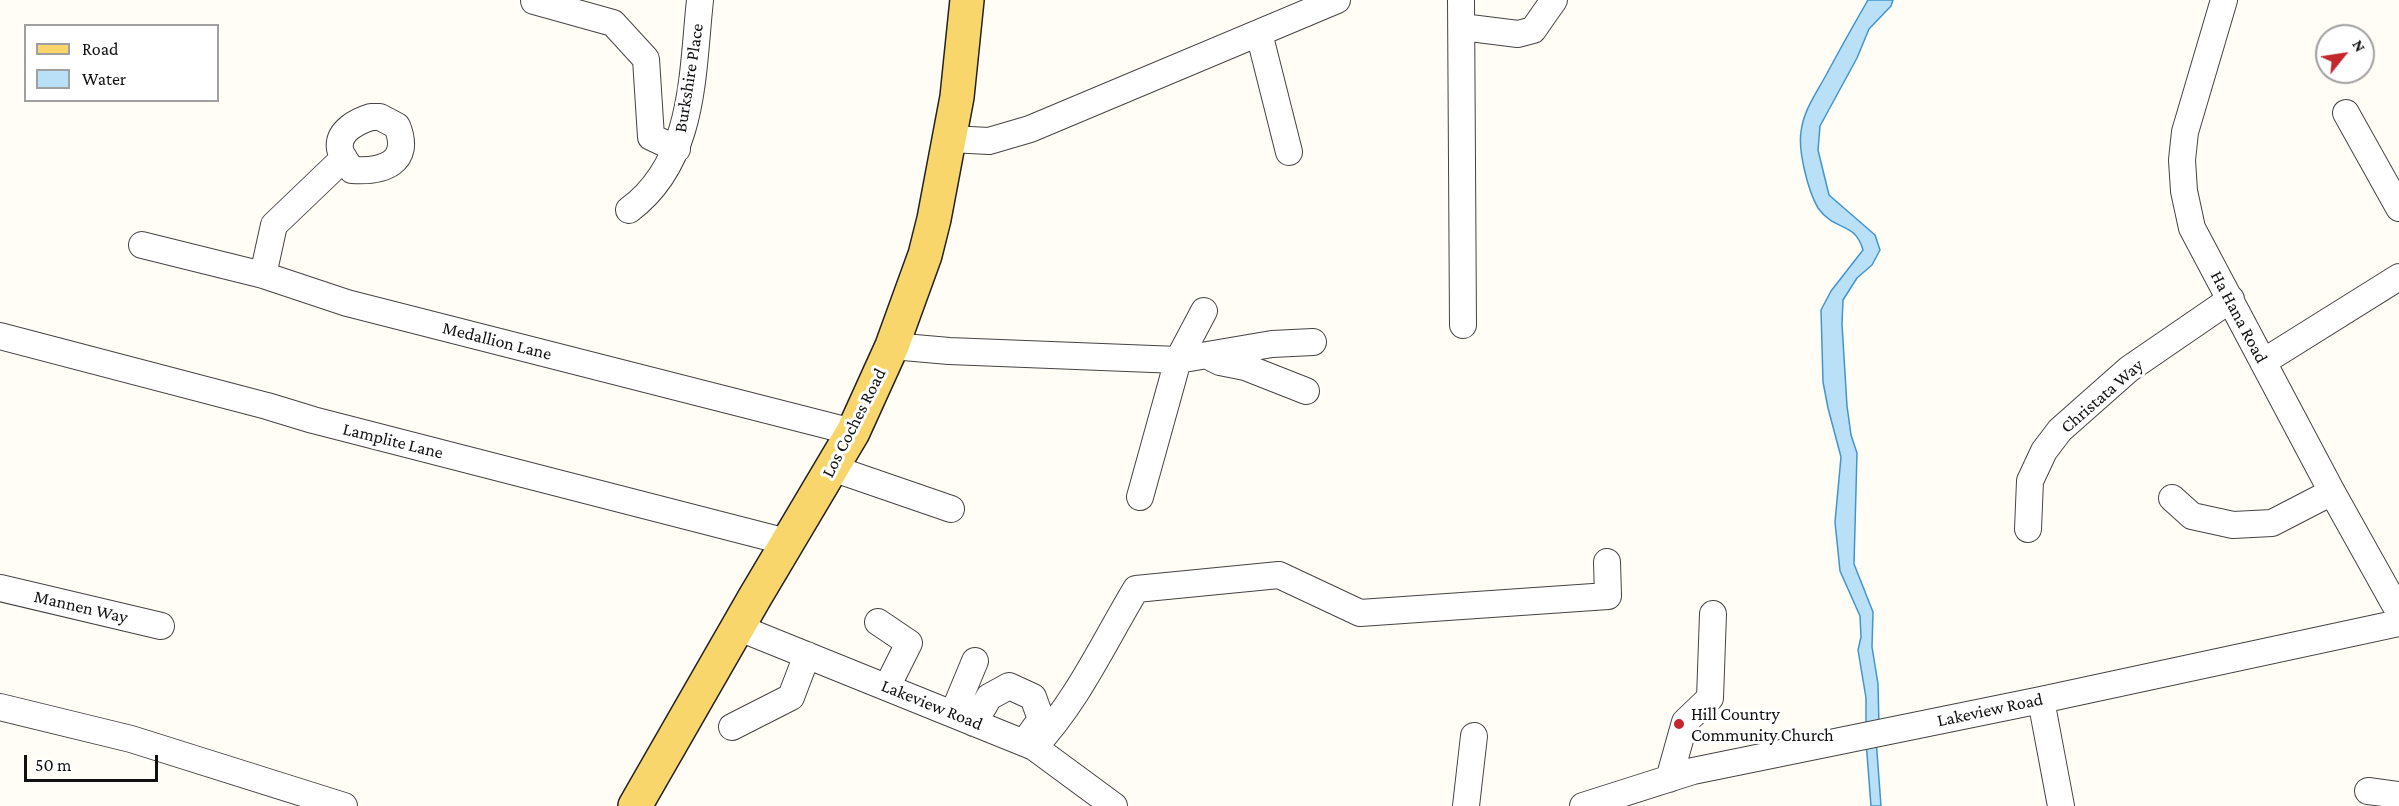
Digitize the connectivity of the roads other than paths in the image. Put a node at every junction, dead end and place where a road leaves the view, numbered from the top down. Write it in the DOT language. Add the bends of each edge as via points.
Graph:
graph roads {
  1 [pos="700,0"];
  2 [pos="967,0"];
  3 [pos="1337,0"];
  4 [pos="1461,0"];
  5 [pos="1554,0"];
  6 [pos="2224,0"];
  7 [pos="534,1"];
  8 [pos="1462,27"];
  9 [pos="1259,33"];
  10 [pos="2346,113"];
  11 [pos="950,140"];
  12 [pos="677,149"];
  13 [pos="1289,152"];
  14 [pos="344,158"];
  15 [pos="2399,208"];
  16 [pos="629,210"];
  17 [pos="142,245"];
  18 [pos="263,275"];
  19 [pos="2399,277"];
  20 [pos="2231,299"];
  21 [pos="1204,311"];
  22 [pos="1463,325"];
  23 [pos="0,336"];
  24 [pos="1313,342"];
  25 [pos="892,346"];
  26 [pos="1204,354"];
  27 [pos="1178,360"];
  28 [pos="2263,362"];
  29 [pos="1306,391"];
  30 [pos="853,432"];
  31 [pos="832,468"];
  32 [pos="2332,492"];
  33 [pos="1140,496"];
  34 [pos="2172,498"];
  35 [pos="951,509"];
  36 [pos="2028,529"];
  37 [pos="787,542"];
  38 [pos="1607,562"];
  39 [pos="0,588"];
  40 [pos="2399,612"];
  41 [pos="1713,614"];
  42 [pos="878,622"];
  43 [pos="2399,623"];
  44 [pos="161,626"];
  45 [pos="738,627"];
  46 [pos="807,655"];
  47 [pos="975,661"];
  48 [pos="887,687"];
  49 [pos="2041,700"];
  50 [pos="0,707"];
  51 [pos="964,718"];
  52 [pos="732,727"];
  53 [pos="1474,736"];
  54 [pos="1029,745"];
  55 [pos="1669,778"];
  56 [pos="2368,791"];
  57 [pos="2399,795"];
  58 [pos="344,806"];
  59 [pos="635,806"];
  60 [pos="1114,806"];
  61 [pos="1466,806"];
  62 [pos="1582,806"];
  63 [pos="2061,806"];
  1 -- 12 [label="street, Burkshire Place" via="687,117"];
  2 -- 11 [label="main road, Los Coches Road"];
  3 -- 9 [label="street"];
  4 -- 8 [label="street"];
  5 -- 8 [label="street" via="1533,30 1518,34"];
  6 -- 20 [label="street, Ha Hana Road" via="2185,132 2182,160 2192,228"];
  7 -- 12 [label="street" via="613,23 646,59 651,137"];
  8 -- 22 [label="street"];
  9 -- 11 [label="street" via="1030,129 989,141"];
  9 -- 13 [label="street"];
  10 -- 15 [label="street"];
  11 -- 25 [label="main road, Los Coches Road" via="925,255"];
  12 -- 16 [label="street, Burkshire Place" via="656,185"];
  14 -- 18 [label="street" via="274,225"];
  17 -- 18 [label="street, Medallion Lane"];
  18 -- 30 [label="street, Medallion Lane" via="347,303"];
  19 -- 28 [label="street"];
  20 -- 28 [label="street, Ha Hana Road"];
  20 -- 36 [label="street, Christata Way" via="2129,369 2060,430 2044,451 2030,481"];
  21 -- 27 [label="street"];
  23 -- 37 [label="street, Lamplite Lane"];
  24 -- 26 [label="street"];
  25 -- 27 [label="street"];
  25 -- 30 [label="main road, Los Coches Road"];
  26 -- 27 [label="street"];
  26 -- 29 [label="street"];
  27 -- 33 [label="street"];
  28 -- 32 [label="street, Ha Hana Road"];
  30 -- 31 [label="main road, Los Coches Road"];
  31 -- 35 [label="street"];
  31 -- 37 [label="main road, Los Coches Road"];
  32 -- 34 [label="street" via="2272,523 2233,525 2192,516"];
  32 -- 40 [label="street, Ha Hana Road"];
  37 -- 45 [label="main road, Los Coches Road"];
  38 -- 54 [label="street" via="1608,596 1360,613 1279,575 1136,589 1052,728"];
  39 -- 44 [label="street, Mannen Way"];
  41 -- 55 [label="street" via="1710,698 1685,722"];
  42 -- 48 [label="street" via="909,643"];
  43 -- 49 [label="street, Lakeview Road"];
  45 -- 46 [label="street, Lakeview Road"];
  45 -- 59 [label="main road, Los Coches Road"];
  46 -- 48 [label="street, Lakeview Road"];
  46 -- 52 [label="street" via="791,697"];
  47 -- 51 [label="street"];
  48 -- 51 [label="street, Lakeview Road"];
  49 -- 55 [label="street, Lakeview Road"];
  49 -- 63 [label="street"];
  50 -- 58 [label="street" via="131,739"];
  51 -- 54 [label="street, Lakeview Road"];
  51 -- 54 [label="street" via="1009,686 1033,697 1041,719"];
  53 -- 61 [label="street"];
  54 -- 60 [label="street, Lakeview Road"];
  55 -- 62 [label="street, Lakeview Road"];
  56 -- 57 [label="street"];
}
